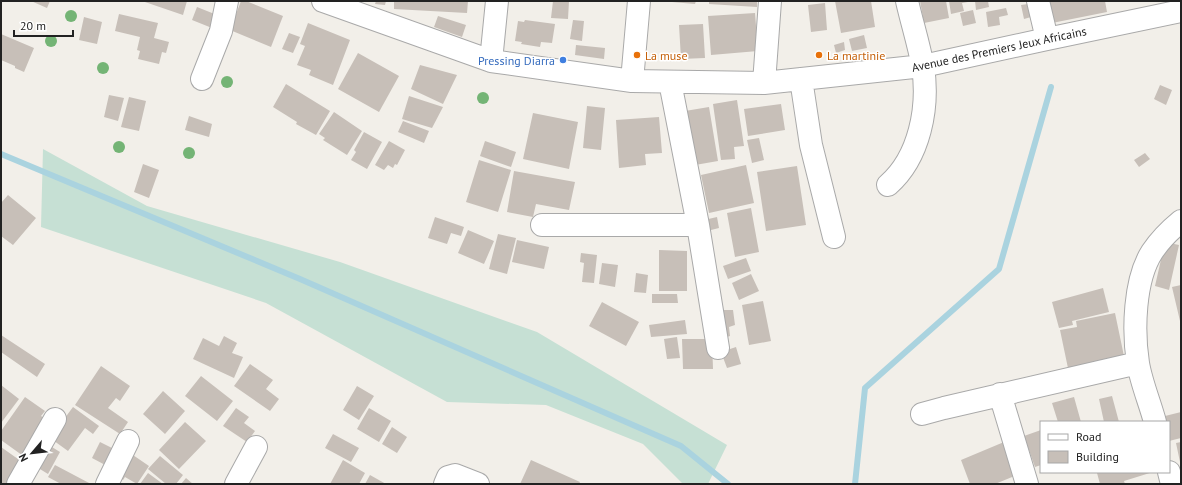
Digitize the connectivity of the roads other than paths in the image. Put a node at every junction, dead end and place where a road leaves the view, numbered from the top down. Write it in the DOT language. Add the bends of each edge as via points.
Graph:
graph roads {
  1 [pos="227,1"];
  2 [pos="323,1"];
  3 [pos="497,1"];
  4 [pos="639,1"];
  5 [pos="770,1"];
  6 [pos="907,1"];
  7 [pos="1038,1"];
  8 [pos="349,6"];
  9 [pos="1176,12"];
  10 [pos="1047,39"];
  11 [pos="491,61"];
  12 [pos="923,66"];
  13 [pos="202,78"];
  14 [pos="802,79"];
  15 [pos="632,81"];
  16 [pos="670,82"];
  17 [pos="764,83"];
  18 [pos="888,185"];
  19 [pos="1181,221"];
  20 [pos="542,225"];
  21 [pos="698,225"];
  22 [pos="834,237"];
  23 [pos="718,348"];
  24 [pos="1138,364"];
  25 [pos="1000,394"];
  26 [pos="922,414"];
  27 [pos="55,419"];
  28 [pos="1155,421"];
  29 [pos="128,441"];
  30 [pos="256,447"];
  31 [pos="1169,473"];
  32 [pos="18,484"];
  33 [pos="108,484"];
  34 [pos="236,484"];
  35 [pos="445,484"];
  36 [pos="478,484"];
  37 [pos="1028,484"];
  38 [pos="1172,484"];
  1 -- 13 [label="street" via="221,31"];
  2 -- 8 [label="street, Avenue des Premiers Jeux Africains"];
  3 -- 11 [label="street"];
  4 -- 15 [label="street"];
  5 -- 17 [label="street"];
  6 -- 12 [label="street"];
  7 -- 10 [label="street"];
  8 -- 11 [label="street, Avenue des Premiers Jeux Africains"];
  9 -- 10 [label="street, Avenue des Premiers Jeux Africains"];
  10 -- 12 [label="street, Avenue des Premiers Jeux Africains"];
  11 -- 15 [label="street, Avenue des Premiers Jeux Africains"];
  12 -- 14 [label="street, Avenue des Premiers Jeux Africains"];
  12 -- 18 [label="street" via="924,109 916,143 902,171"];
  14 -- 17 [label="street, Avenue des Premiers Jeux Africains"];
  14 -- 22 [label="street" via="812,145"];
  15 -- 16 [label="street, Avenue des Premiers Jeux Africains"];
  16 -- 17 [label="street, Avenue des Premiers Jeux Africains"];
  16 -- 21 [label="street"];
  19 -- 24 [label="street" via="1151,253 1142,275 1135,322"];
  20 -- 21 [label="street"];
  21 -- 23 [label="street"];
  24 -- 25 [label="street"];
  24 -- 28 [label="street"];
  25 -- 26 [label="street"];
  25 -- 37 [label="street"];
  27 -- 32 [label="street"];
  29 -- 33 [label="street"];
  30 -- 34 [label="street"];
  31 -- 38 [label="street"];
  35 -- 36 [label="street" via="448,477 455,475"];
}
